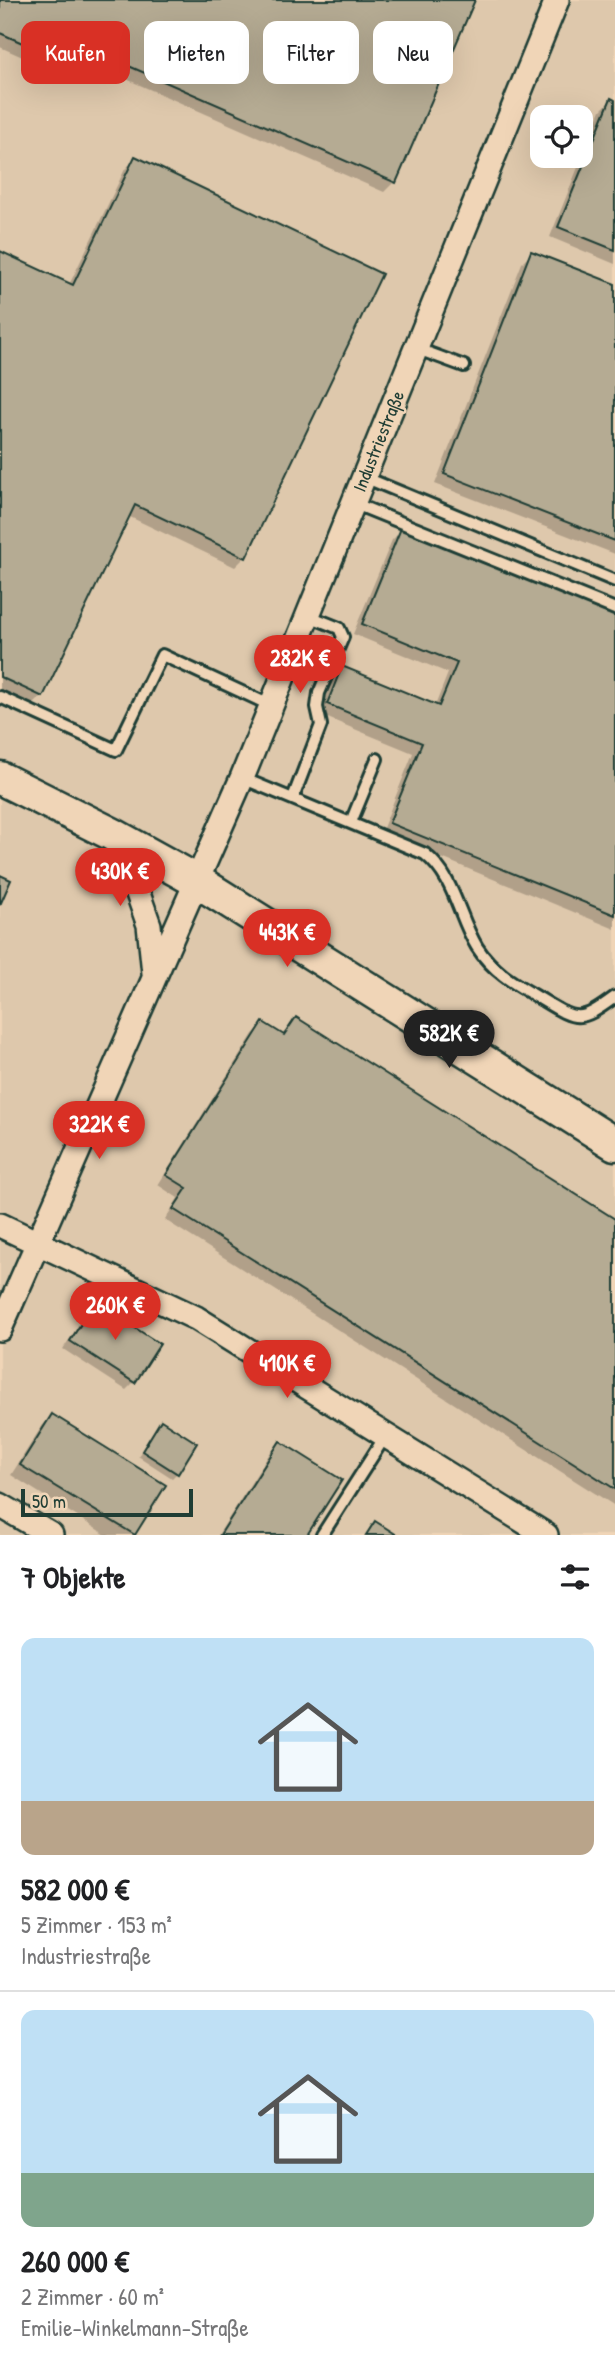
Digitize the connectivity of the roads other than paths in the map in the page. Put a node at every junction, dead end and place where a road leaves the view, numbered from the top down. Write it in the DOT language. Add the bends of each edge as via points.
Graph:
graph roads {
  1 [pos="557,0"];
  2 [pos="415,348"];
  3 [pos="464,366"];
  4 [pos="364,477"];
  5 [pos="353,503"];
  6 [pos="615,581"];
  7 [pos="615,609"];
  8 [pos="309,616"];
  9 [pos="0,697"];
  10 [pos="272,706"];
  11 [pos="377,759"];
  12 [pos="0,778"];
  13 [pos="242,778"];
  14 [pos="293,798"];
  15 [pos="351,822"];
  16 [pos="112,834"];
  17 [pos="197,881"];
  18 [pos="155,976"];
  19 [pos="615,997"];
  20 [pos="615,1144"];
  21 [pos="0,1225"];
  22 [pos="39,1242"];
  23 [pos="0,1329"];
  24 [pos="386,1435"];
  25 [pos="0,1505"];
  26 [pos="51,1535"];
  27 [pos="322,1535"];
  28 [pos="546,1535"];
  1 -- 2 [label="street, Industriestraße"];
  2 -- 3 [label="lane"];
  2 -- 4 [label="street, Industriestraße"];
  4 -- 5 [label="street, Industriestraße"];
  4 -- 6 [label="lane"];
  5 -- 7 [label="lane"];
  5 -- 8 [label="street, Industriestraße"];
  8 -- 10 [label="street, Industriestraße"];
  8 -- 14 [label="lane" via="339,628 342,637 319,693 321,725"];
  9 -- 10 [label="lane" via="116,750 162,655"];
  10 -- 13 [label="street, Industriestraße"];
  11 -- 15 [label="lane"];
  12 -- 16 [label="street"];
  13 -- 14 [label="lane"];
  13 -- 17 [label="street, Industriestraße"];
  14 -- 15 [label="lane"];
  15 -- 19 [label="lane" via="438,864 476,946 499,974 569,1016 584,1017"];
  16 -- 17 [label="street"];
  16 -- 18 [label="street" via="149,925"];
  17 -- 18 [label="street, Industriestraße"];
  17 -- 20 [label="street"];
  18 -- 22 [label="street, Industriestraße"];
  21 -- 22 [label="street"];
  22 -- 23 [label="street, Industriestraße"];
  22 -- 24 [label="street" via="196,1318"];
  24 -- 27 [label="lane"];
  24 -- 28 [label="street"];
  25 -- 26 [label="street"];
}
